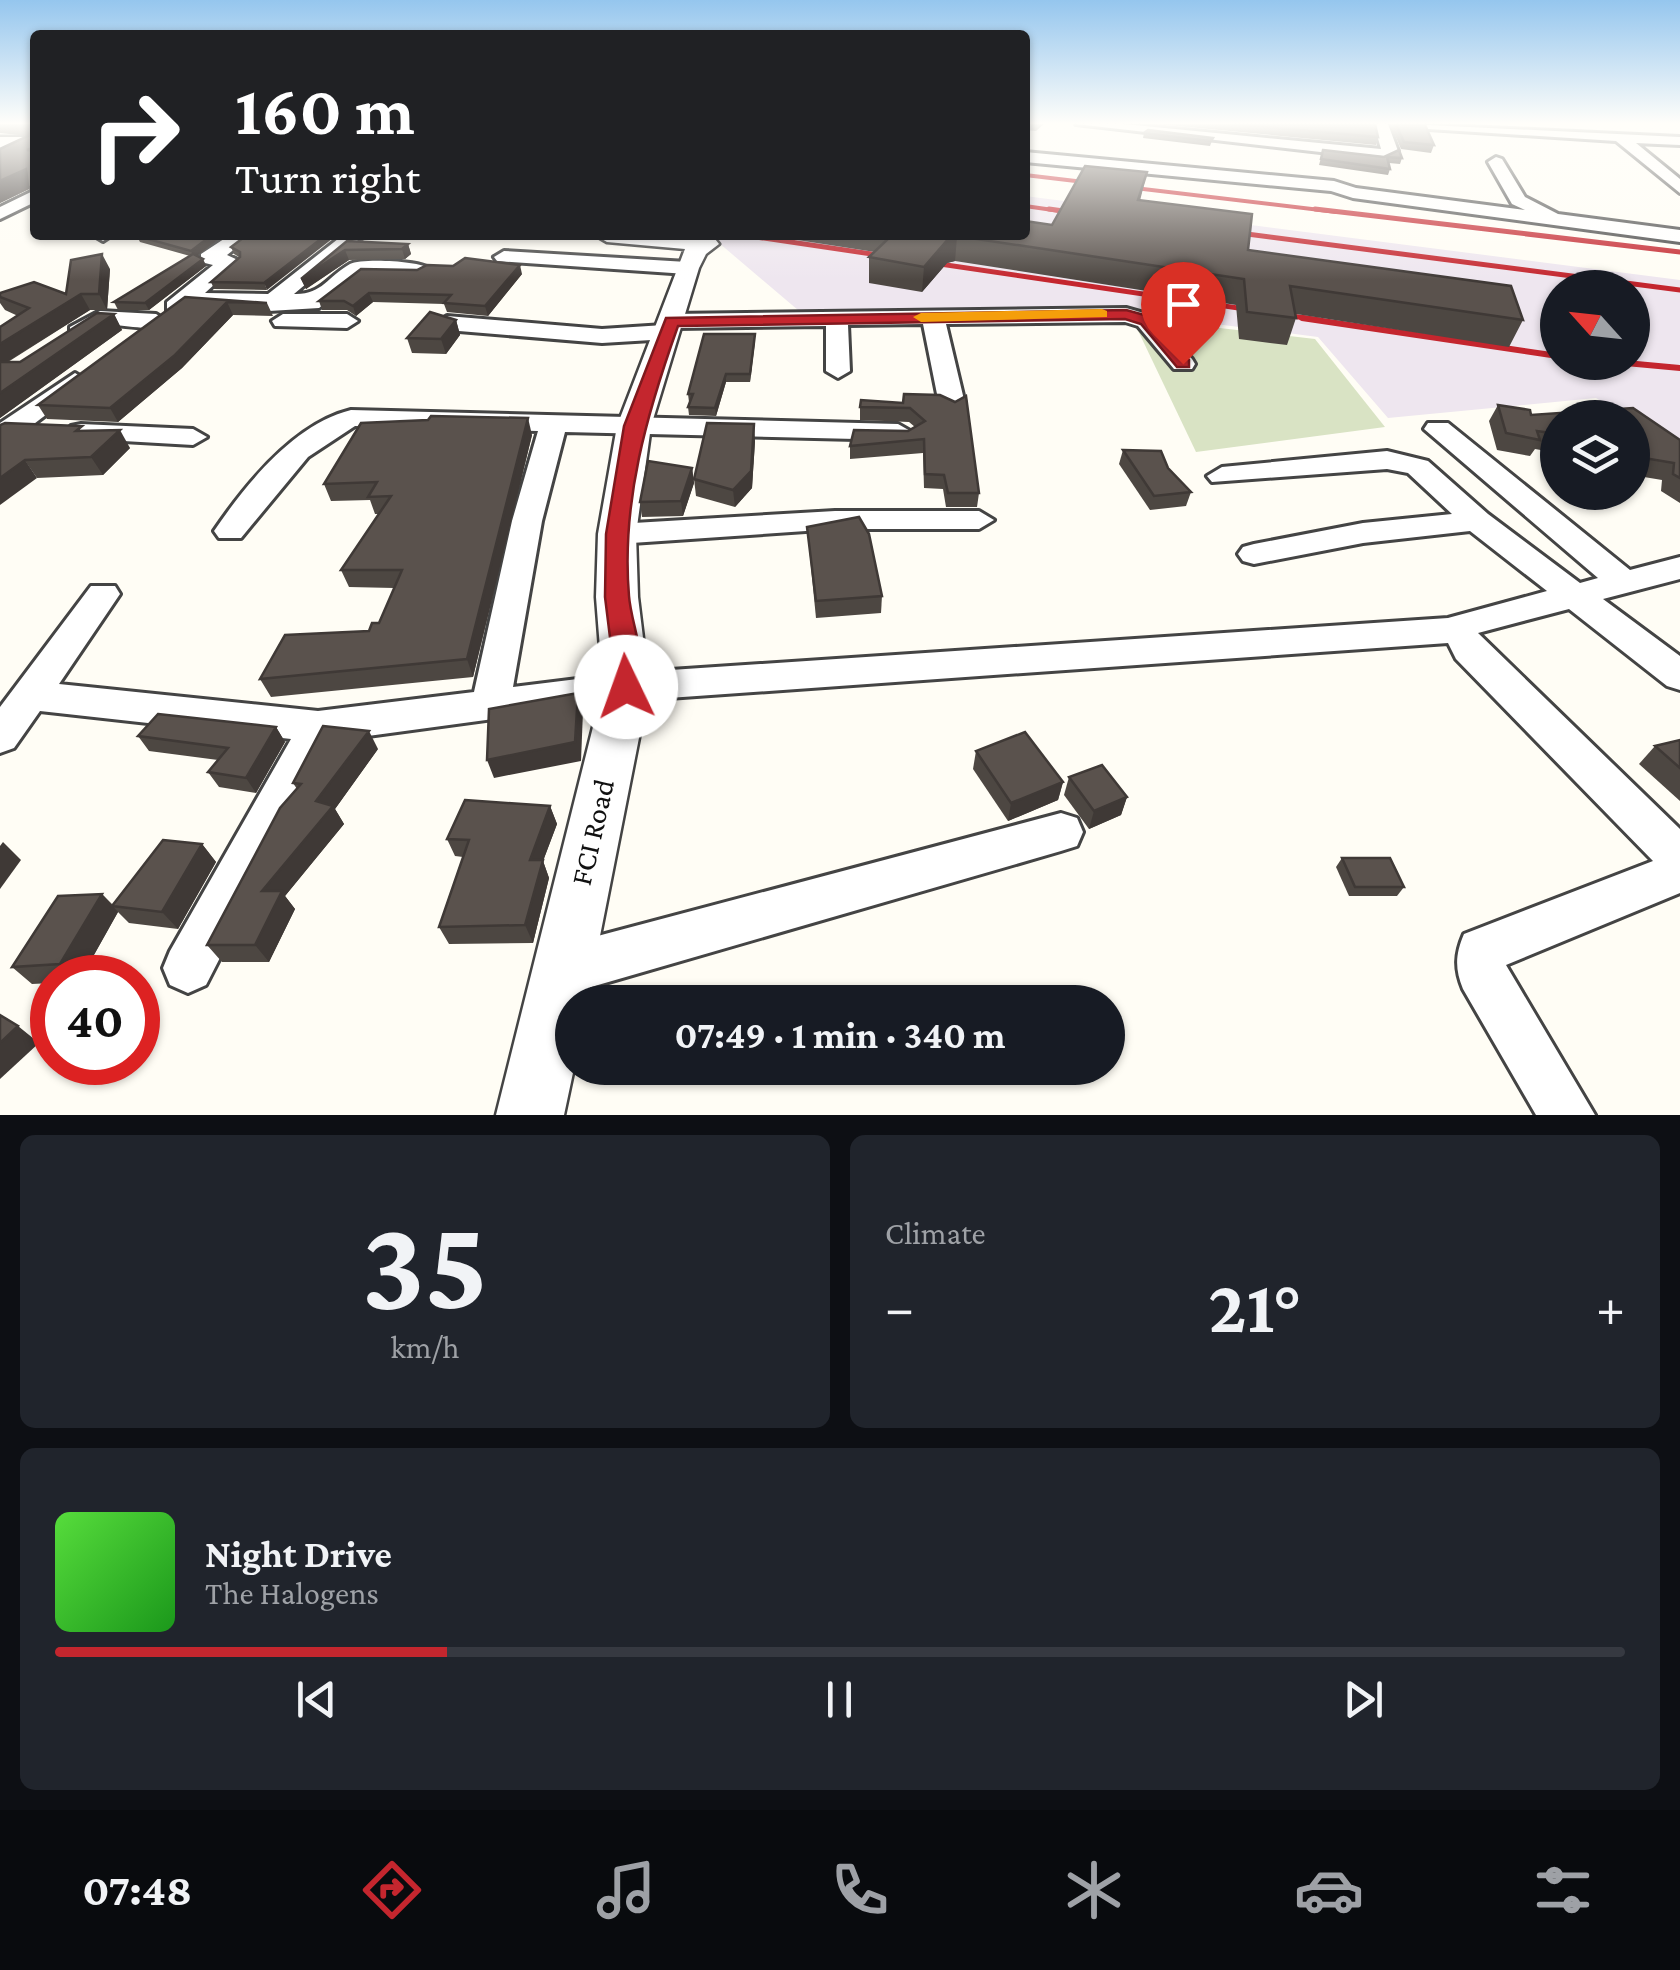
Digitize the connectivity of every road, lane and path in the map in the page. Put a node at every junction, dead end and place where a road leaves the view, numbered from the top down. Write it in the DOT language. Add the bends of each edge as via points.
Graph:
graph roads {
  1 [pos="1228,176"];
  2 [pos="1504,176"];
  3 [pos="30,198"];
  4 [pos="0,214"];
  5 [pos="1557,221"];
  6 [pos="1680,236"];
  7 [pos="235,240"];
  8 [pos="350,240"];
  9 [pos="662,240"];
  10 [pos="504,257"];
  11 [pos="687,268"];
  12 [pos="420,269"];
  13 [pos="186,299"];
  14 [pos="273,300"];
  15 [pos="934,317"];
  16 [pos="837,319"];
  17 [pos="346,321"];
  18 [pos="156,322"];
  19 [pos="447,323"];
  20 [pos="670,327"];
  21 [pos="124,345"];
  22 [pos="52,349"];
  23 [pos="1183,364"];
  24 [pos="92,369"];
  25 [pos="838,372"];
  26 [pos="952,404"];
  27 [pos="554,420"];
  28 [pos="634,426"];
  29 [pos="1438,429"];
  30 [pos="6,432"];
  31 [pos="908,432"];
  32 [pos="192,437"];
  33 [pos="1222,476"];
  34 [pos="979,520"];
  35 [pos="1477,521"];
  36 [pos="230,531"];
  37 [pos="617,534"];
  38 [pos="1254,554"];
  39 [pos="1680,568"];
  40 [pos="1624,582"];
  41 [pos="103,594"];
  42 [pos="1576,594"];
  43 [pos="1460,630"];
  44 [pos="1680,676"];
  45 [pos="626,687"];
  46 [pos="30,695"];
  47 [pos="492,701"];
  48 [pos="318,727"];
  49 [pos="0,737"];
  50 [pos="1061,832"];
  51 [pos="1680,858"];
  52 [pos="1680,872"];
  53 [pos="188,968"];
  54 [pos="560,971"];
  55 [pos="530,1115"];
  56 [pos="1568,1115"];
  1 -- 5 [label="street"];
  2 -- 5 [label="street" via="1518,200"];
  3 -- 4 [label="street"];
  5 -- 6 [label="street"];
  7 -- 13 [label="street" via="208,258 230,261"];
  8 -- 14 [label="street"];
  9 -- 11 [label="street, FCI Road" via="706,244"];
  10 -- 11 [label="street"];
  11 -- 20 [label="street, FCI Road"];
  12 -- 14 [label="street" via="358,268 319,300"];
  13 -- 14 [label="street"];
  13 -- 18 [label="street"];
  14 -- 17 [label="street" via="250,322"];
  15 -- 16 [label="street"];
  15 -- 23 [label="street" via="1126,314 1146,321"];
  15 -- 26 [label="street"];
  16 -- 20 [label="street"];
  16 -- 25 [label="street"];
  18 -- 21 [label="street"];
  18 -- 22 [label="street" via="100,318"];
  19 -- 20 [label="street" via="602,336"];
  20 -- 28 [label="street, FCI Road"];
  24 -- 30 [label="street"];
  27 -- 28 [label="street"];
  27 -- 36 [label="street" via="348,405 296,451"];
  27 -- 47 [label="street"];
  28 -- 31 [label="street"];
  28 -- 37 [label="street, FCI Road"];
  29 -- 40 [label="street"];
  30 -- 32 [label="street"];
  33 -- 35 [label="street" via="1387,460 1418,467"];
  34 -- 37 [label="street" via="819,521"];
  35 -- 38 [label="street"];
  35 -- 42 [label="street"];
  37 -- 45 [label="street, FCI Road"];
  39 -- 40 [label="street"];
  40 -- 42 [label="street"];
  41 -- 46 [label="street"];
  42 -- 43 [label="street"];
  42 -- 44 [label="street"];
  43 -- 45 [label="street"];
  43 -- 51 [label="street" via="1469,650"];
  45 -- 47 [label="street"];
  45 -- 54 [label="street, FCI Road"];
  46 -- 48 [label="street"];
  46 -- 49 [label="street"];
  47 -- 48 [label="street"];
  48 -- 53 [label="street"];
  50 -- 54 [label="street"];
  52 -- 56 [label="street" via="1481,951 1490,990"];
  54 -- 55 [label="street, FCI Road"];
}
